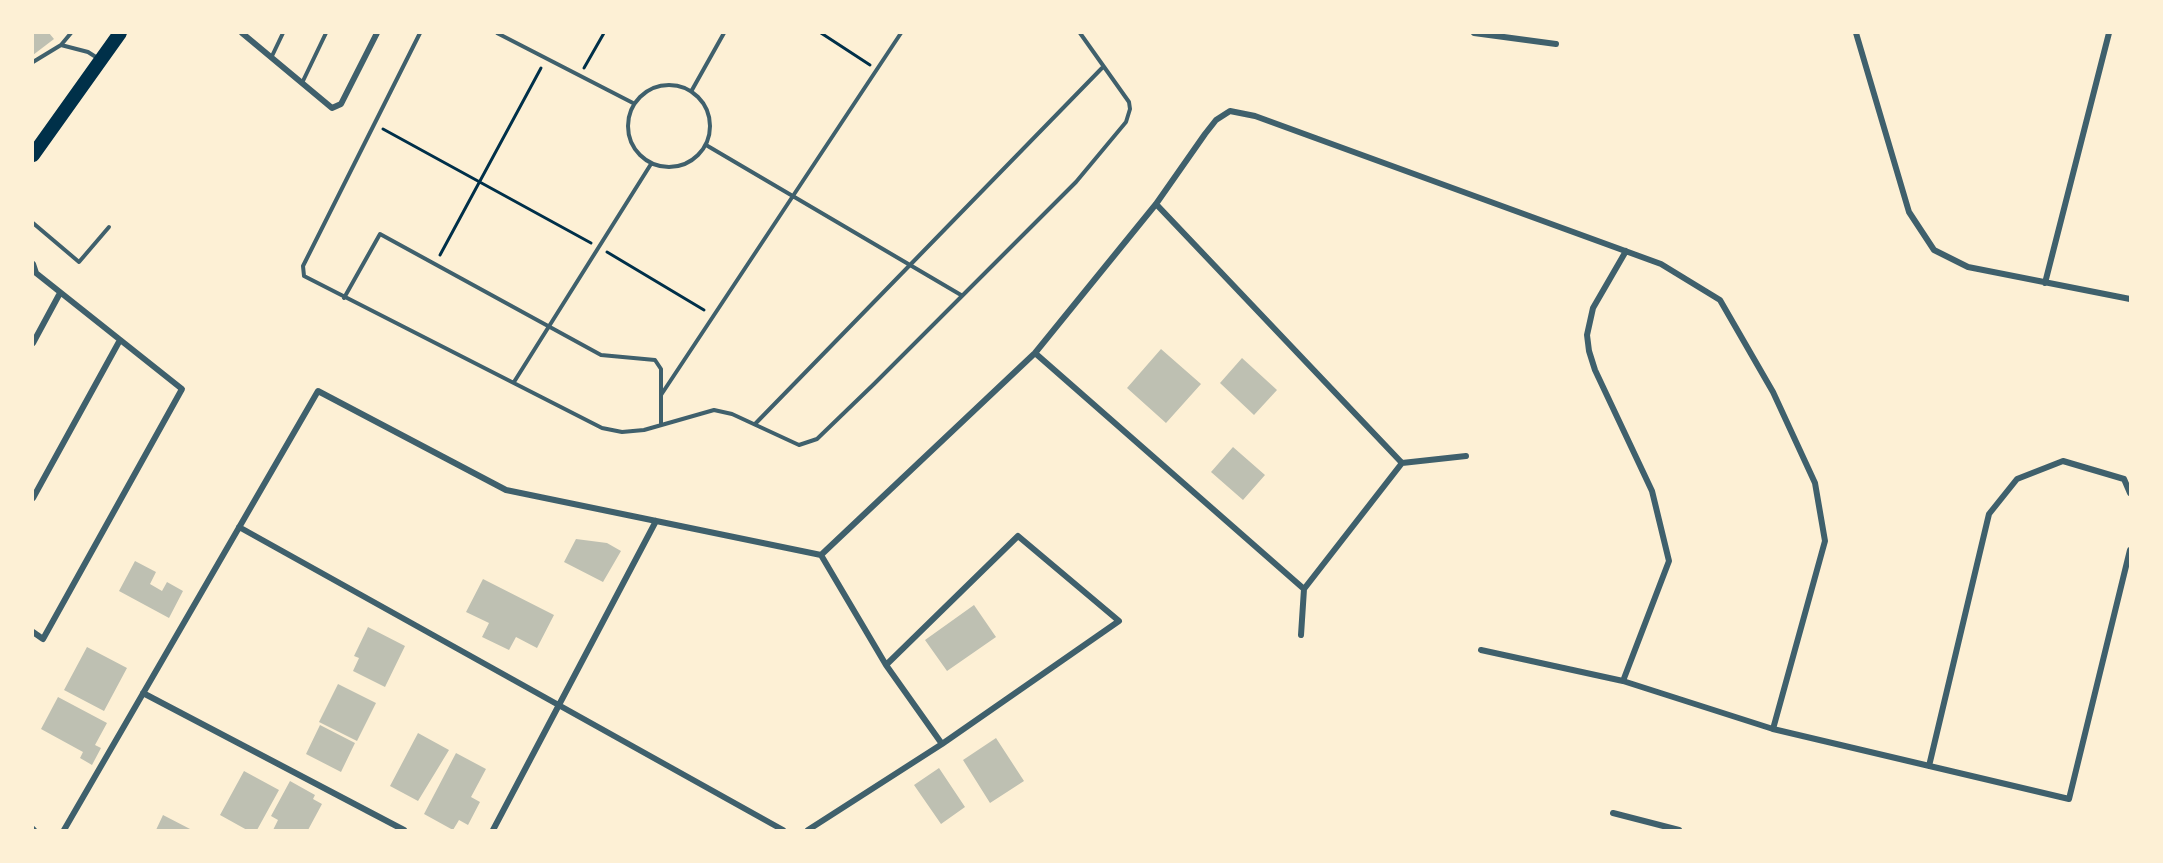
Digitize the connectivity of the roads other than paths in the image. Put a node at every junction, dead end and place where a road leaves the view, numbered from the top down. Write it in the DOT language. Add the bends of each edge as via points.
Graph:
graph roads {
  1 [pos="71,33"];
  2 [pos="120,33"];
  3 [pos="242,33"];
  4 [pos="283,33"];
  5 [pos="326,33"];
  6 [pos="377,33"];
  7 [pos="420,33"];
  8 [pos="497,33"];
  9 [pos="724,33"];
  10 [pos="901,33"];
  11 [pos="1080,33"];
  12 [pos="1474,33"];
  13 [pos="1856,33"];
  14 [pos="2109,33"];
  15 [pos="61,45"];
  16 [pos="1556,45"];
  17 [pos="272,56"];
  18 [pos="101,60"];
  19 [pos="33,62"];
  20 [pos="1102,68"];
  21 [pos="302,83"];
  22 [pos="692,90"];
  23 [pos="633,103"];
  24 [pos="706,145"];
  25 [pos="33,155"];
  26 [pos="651,164"];
  27 [pos="791,195"];
  28 [pos="1156,204"];
  29 [pos="33,224"];
  30 [pos="109,227"];
  31 [pos="1626,251"];
  32 [pos="33,264"];
  33 [pos="910,265"];
  34 [pos="34,274"];
  35 [pos="2045,283"];
  36 [pos="60,293"];
  37 [pos="961,295"];
  38 [pos="344,297"];
  39 [pos="2130,299"];
  40 [pos="550,326"];
  41 [pos="120,340"];
  42 [pos="33,343"];
  43 [pos="1035,353"];
  44 [pos="514,382"];
  45 [pos="661,396"];
  46 [pos="755,424"];
  47 [pos="661,425"];
  48 [pos="1466,456"];
  49 [pos="1402,463"];
  50 [pos="2130,493"];
  51 [pos="33,498"];
  52 [pos="656,521"];
  53 [pos="239,527"];
  54 [pos="2130,550"];
  55 [pos="821,555"];
  56 [pos="1304,589"];
  57 [pos="33,632"];
  58 [pos="1301,635"];
  59 [pos="1481,650"];
  60 [pos="886,665"];
  61 [pos="1623,681"];
  62 [pos="143,693"];
  63 [pos="559,705"];
  64 [pos="1773,729"];
  65 [pos="942,744"];
  66 [pos="1929,766"];
  67 [pos="1613,813"];
  68 [pos="64,830"];
  69 [pos="404,830"];
  70 [pos="493,830"];
  71 [pos="783,830"];
  72 [pos="808,830"];
  73 [pos="1679,830"];
  1 -- 15 [label="lane"];
  2 -- 18 [label="main road"];
  3 -- 17 [label="street"];
  4 -- 17 [label="lane"];
  5 -- 21 [label="lane"];
  6 -- 21 [label="street" via="339,106 329,106"];
  7 -- 38 [label="lane" via="303,271 304,276"];
  8 -- 23 [label="lane"];
  9 -- 22 [label="lane"];
  10 -- 27 [label="lane"];
  11 -- 20 [label="lane"];
  12 -- 16 [label="street"];
  13 -- 35 [label="street" via="1909,212 1934,250 1968,267"];
  14 -- 35 [label="street"];
  15 -- 18 [label="lane"];
  15 -- 19 [label="lane"];
  17 -- 21 [label="street"];
  18 -- 25 [label="main road"];
  20 -- 33 [label="lane"];
  20 -- 37 [label="lane" via="1129,102 1126,122 1076,182"];
  22 -- 23 [label="lane" via="678,84 663,84 646,90"];
  22 -- 24 [label="lane" via="710,115"];
  23 -- 26 [label="lane" via="627,121 629,138 638,154"];
  24 -- 26 [label="lane" via="696,158 682,165 666,168"];
  24 -- 27 [label="lane"];
  26 -- 40 [label="lane"];
  27 -- 33 [label="lane"];
  27 -- 45 [label="lane"];
  28 -- 31 [label="street" via="1216,120 1230,111 1255,116"];
  28 -- 43 [label="street"];
  28 -- 49 [label="street"];
  29 -- 30 [label="lane" via="79,262"];
  31 -- 61 [label="street" via="1593,308 1587,335 1595,369 1652,491 1669,561"];
  31 -- 64 [label="street" via="1661,264 1720,300 1773,392 1815,483 1825,541"];
  32 -- 34 [label="street"];
  33 -- 37 [label="lane"];
  33 -- 46 [label="lane"];
  34 -- 36 [label="street"];
  35 -- 39 [label="street"];
  36 -- 41 [label="street"];
  36 -- 42 [label="street"];
  37 -- 46 [label="lane" via="812,443 799,445"];
  38 -- 40 [label="lane" via="380,234"];
  38 -- 44 [label="lane"];
  40 -- 44 [label="lane"];
  40 -- 45 [label="lane" via="601,355 655,360 661,369"];
  41 -- 51 [label="street"];
  41 -- 57 [label="street" via="182,389 43,639"];
  43 -- 55 [label="street"];
  43 -- 56 [label="street"];
  44 -- 47 [label="lane" via="602,428 622,432"];
  45 -- 47 [label="lane"];
  46 -- 47 [label="lane" via="714,410"];
  48 -- 49 [label="street"];
  49 -- 56 [label="street"];
  50 -- 66 [label="street" via="2124,479 2063,461 2017,479 1989,514"];
  52 -- 53 [label="street" via="506,490 318,390"];
  52 -- 55 [label="street"];
  52 -- 63 [label="street"];
  53 -- 62 [label="street"];
  53 -- 63 [label="street"];
  54 -- 66 [label="street" via="2069,799"];
  55 -- 60 [label="street"];
  56 -- 58 [label="street"];
  59 -- 61 [label="street"];
  60 -- 65 [label="street"];
  60 -- 65 [label="street" via="1018,536 1119,621"];
  61 -- 64 [label="street"];
  62 -- 68 [label="street"];
  62 -- 69 [label="street"];
  63 -- 70 [label="street"];
  63 -- 71 [label="street"];
  64 -- 66 [label="street"];
  65 -- 72 [label="street"];
  67 -- 73 [label="street"];
}
